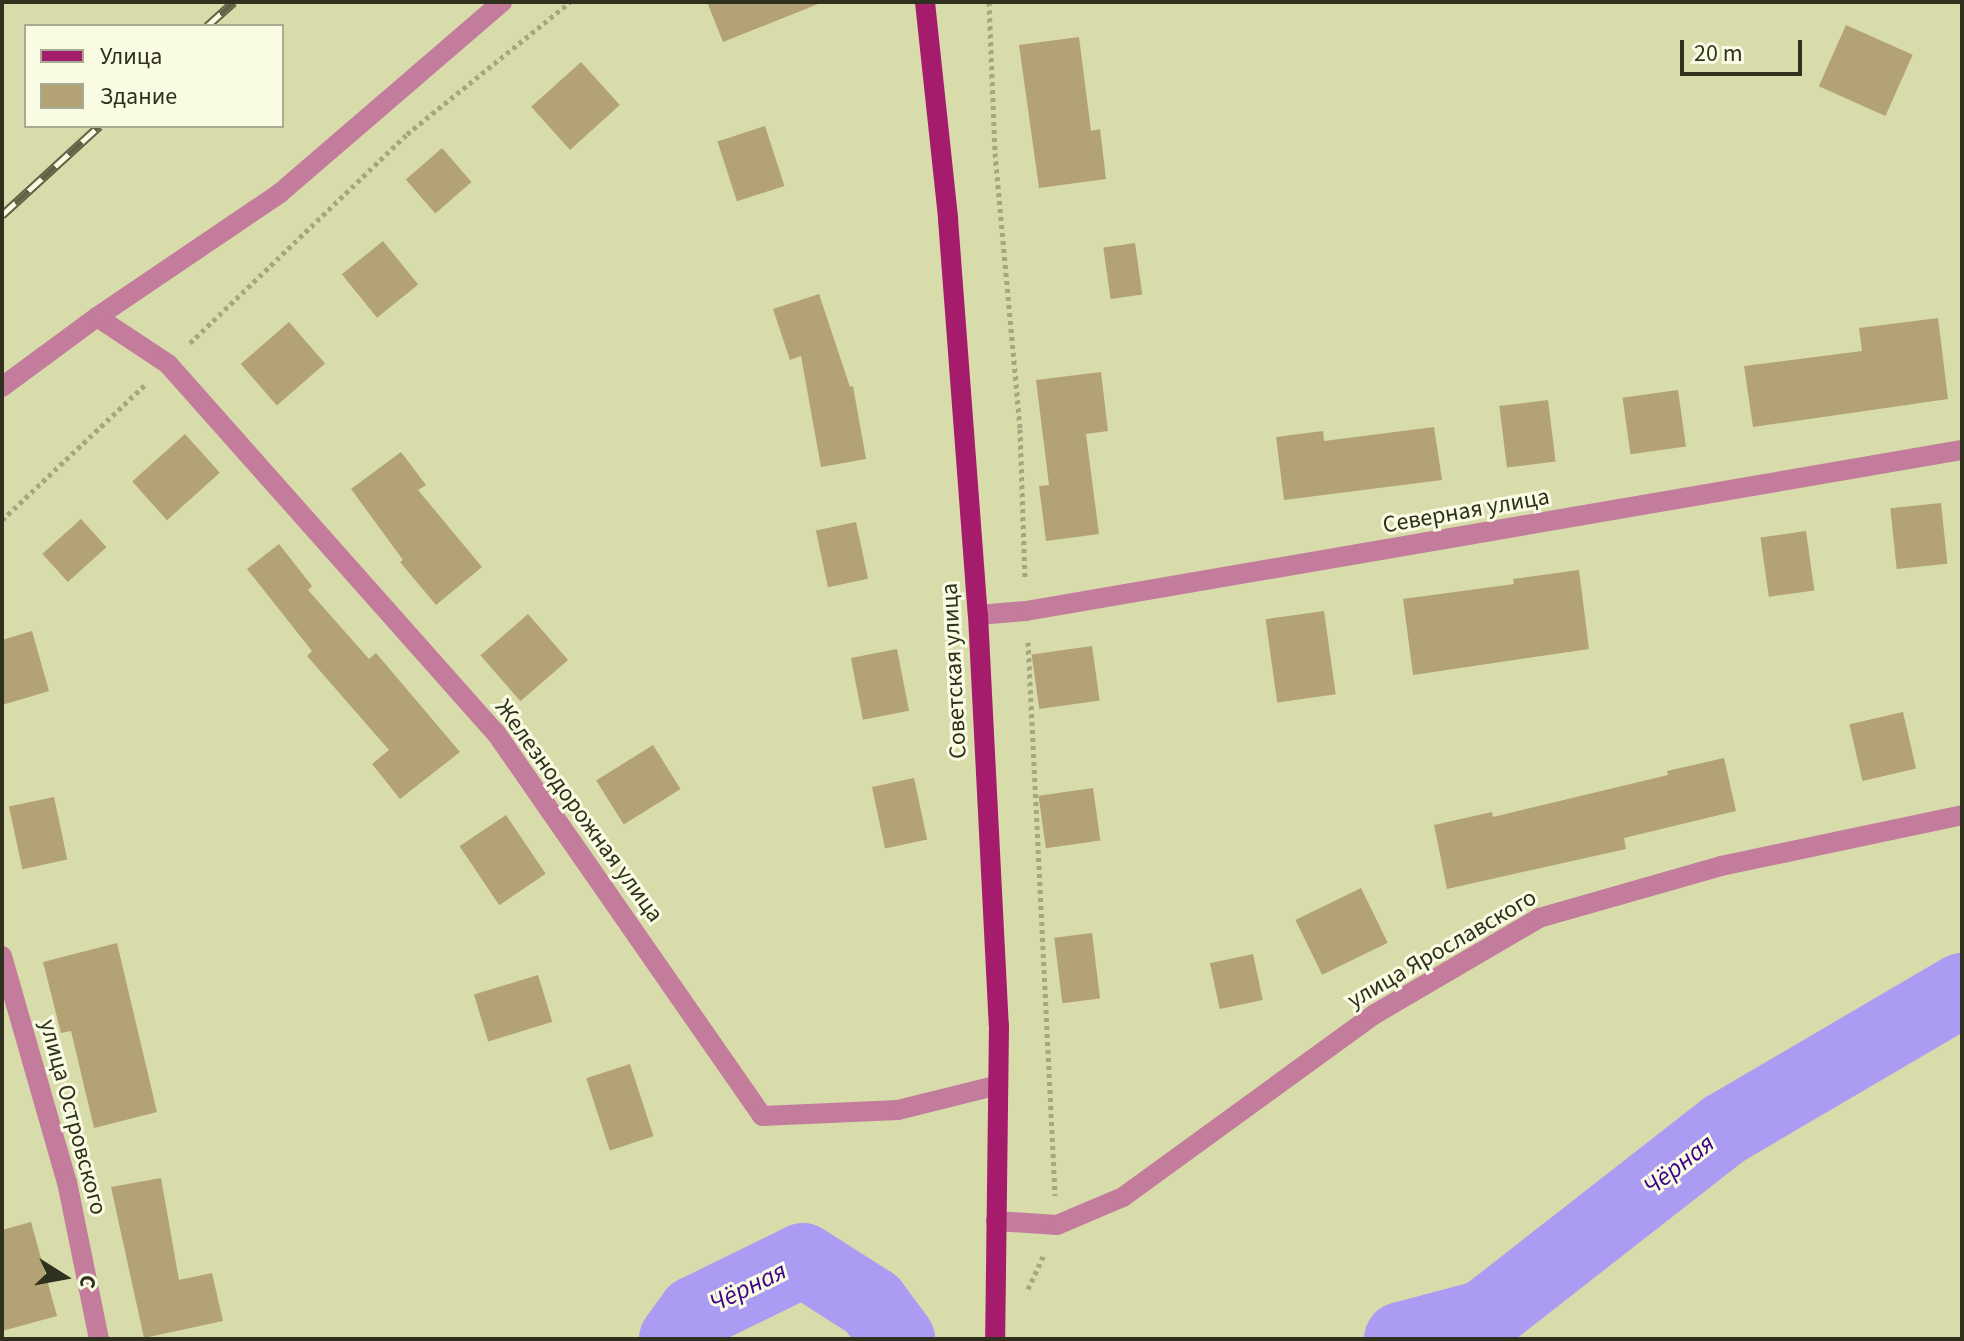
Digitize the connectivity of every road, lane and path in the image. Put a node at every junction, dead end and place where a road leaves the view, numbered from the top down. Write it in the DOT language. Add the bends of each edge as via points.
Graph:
graph roads {
  1 [pos="502,2"];
  2 [pos="570,2"];
  3 [pos="925,2"];
  4 [pos="989,2"];
  5 [pos="97,317"];
  6 [pos="168,364"];
  7 [pos="2,387"];
  8 [pos="1962,450"];
  9 [pos="2,520"];
  10 [pos="1026,611"];
  11 [pos="978,615"];
  12 [pos="1962,815"];
  13 [pos="2,956"];
  14 [pos="998,1085"];
  15 [pos="996,1221"];
  16 [pos="1057,1225"];
  17 [pos="1025,1296"];
  18 [pos="994,1330"];
  19 [pos="99,1339"];
  1 -- 5 [label="street" via="280,193"];
  2 -- 6 [label="path" via="407,134"];
  3 -- 11 [label="main road, Советская улица" via="948,219"];
  4 -- 10 [label="path" via="995,153 1020,429"];
  5 -- 6 [label="street, Железнодорожная улица"];
  5 -- 7 [label="street"];
  6 -- 9 [label="path"];
  6 -- 14 [label="street, Железнодорожная улица" via="496,733 762,1116 898,1110"];
  8 -- 10 [label="street, Северная улица"];
  10 -- 11 [label="street, Северная улица"];
  10 -- 16 [label="path"];
  11 -- 14 [label="main road, Советская улица"];
  12 -- 16 [label="street, улица Ярославского" via="1721,866 1539,918 1375,1014 1123,1197"];
  13 -- 19 [label="street, улица Островского" via="67,1182"];
  14 -- 15 [label="main road, Советская улица"];
  15 -- 16 [label="street, улица Ярославского"];
  15 -- 18 [label="main road, Советская улица"];
  16 -- 17 [label="path"];
}
